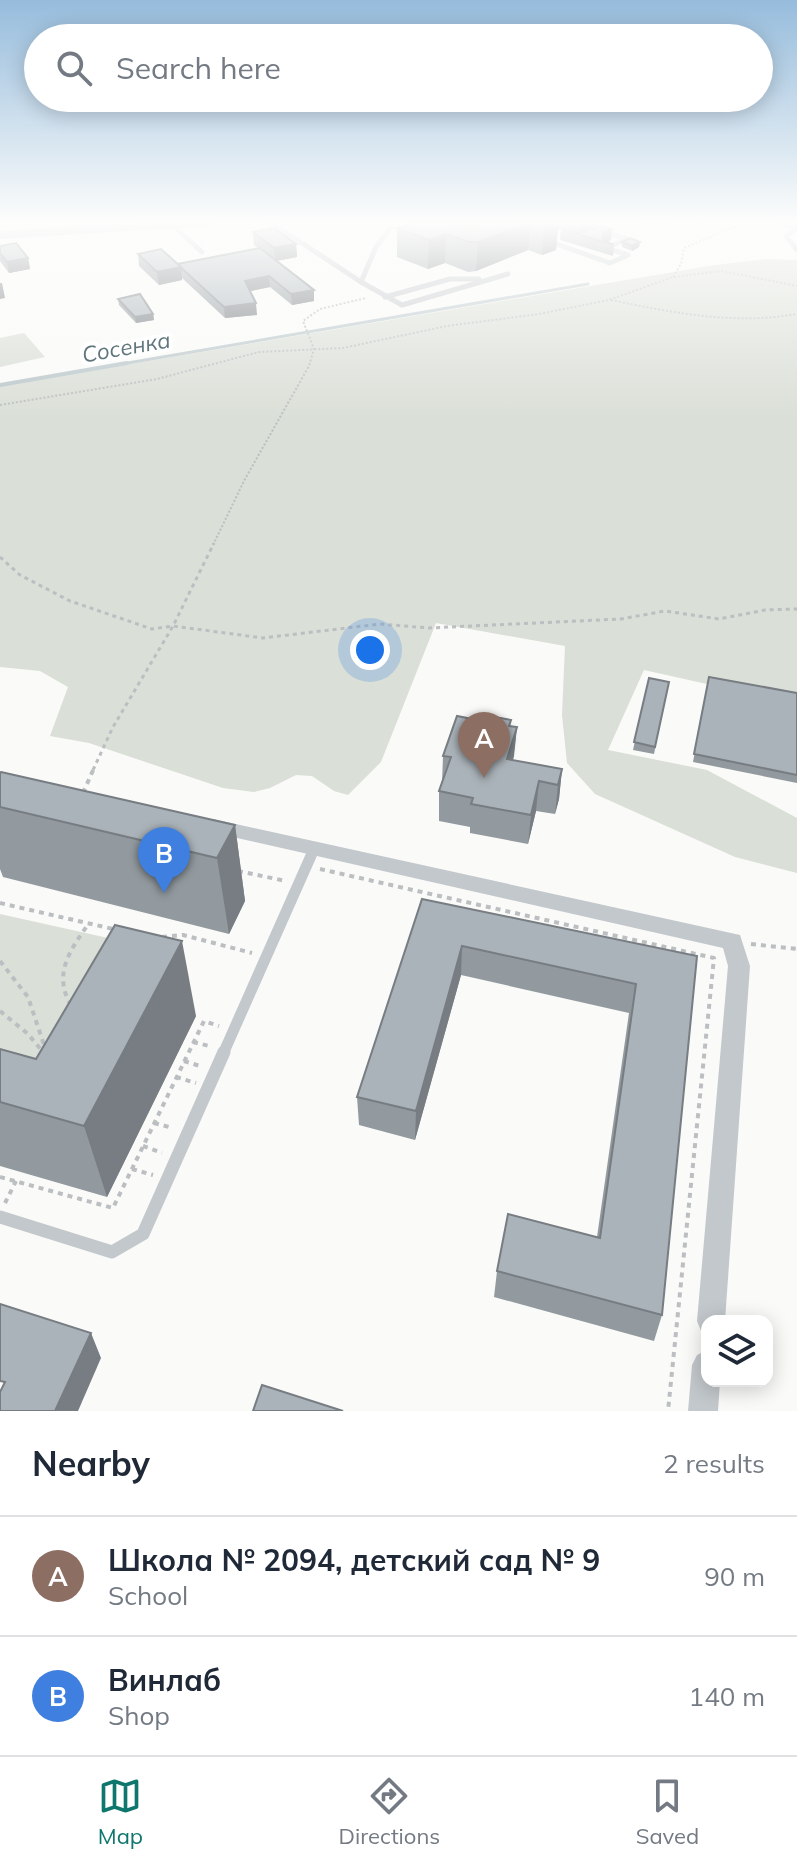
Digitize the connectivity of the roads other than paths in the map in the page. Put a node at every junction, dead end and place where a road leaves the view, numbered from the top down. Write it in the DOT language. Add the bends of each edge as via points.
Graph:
graph roads {
  1 [pos="370,288"];
  2 [pos="415,288"];
  3 [pos="461,288"];
  4 [pos="383,296"];
  5 [pos="190,821"];
  6 [pos="310,858"];
  7 [pos="1,1208"];
  8 [pos="711,1315"];
  9 [pos="705,1387"];
  10 [pos="703,1411"];
  1 -- 4 [label="lane"];
  2 -- 4 [label="lane"];
  3 -- 4 [label="lane" via="402,305"];
  5 -- 6 [label="street"];
  6 -- 7 [label="lane" via="143,1234 112,1252"];
  6 -- 8 [label="street" via="732,941 739,966"];
  9 -- 10 [label="street"];
}
